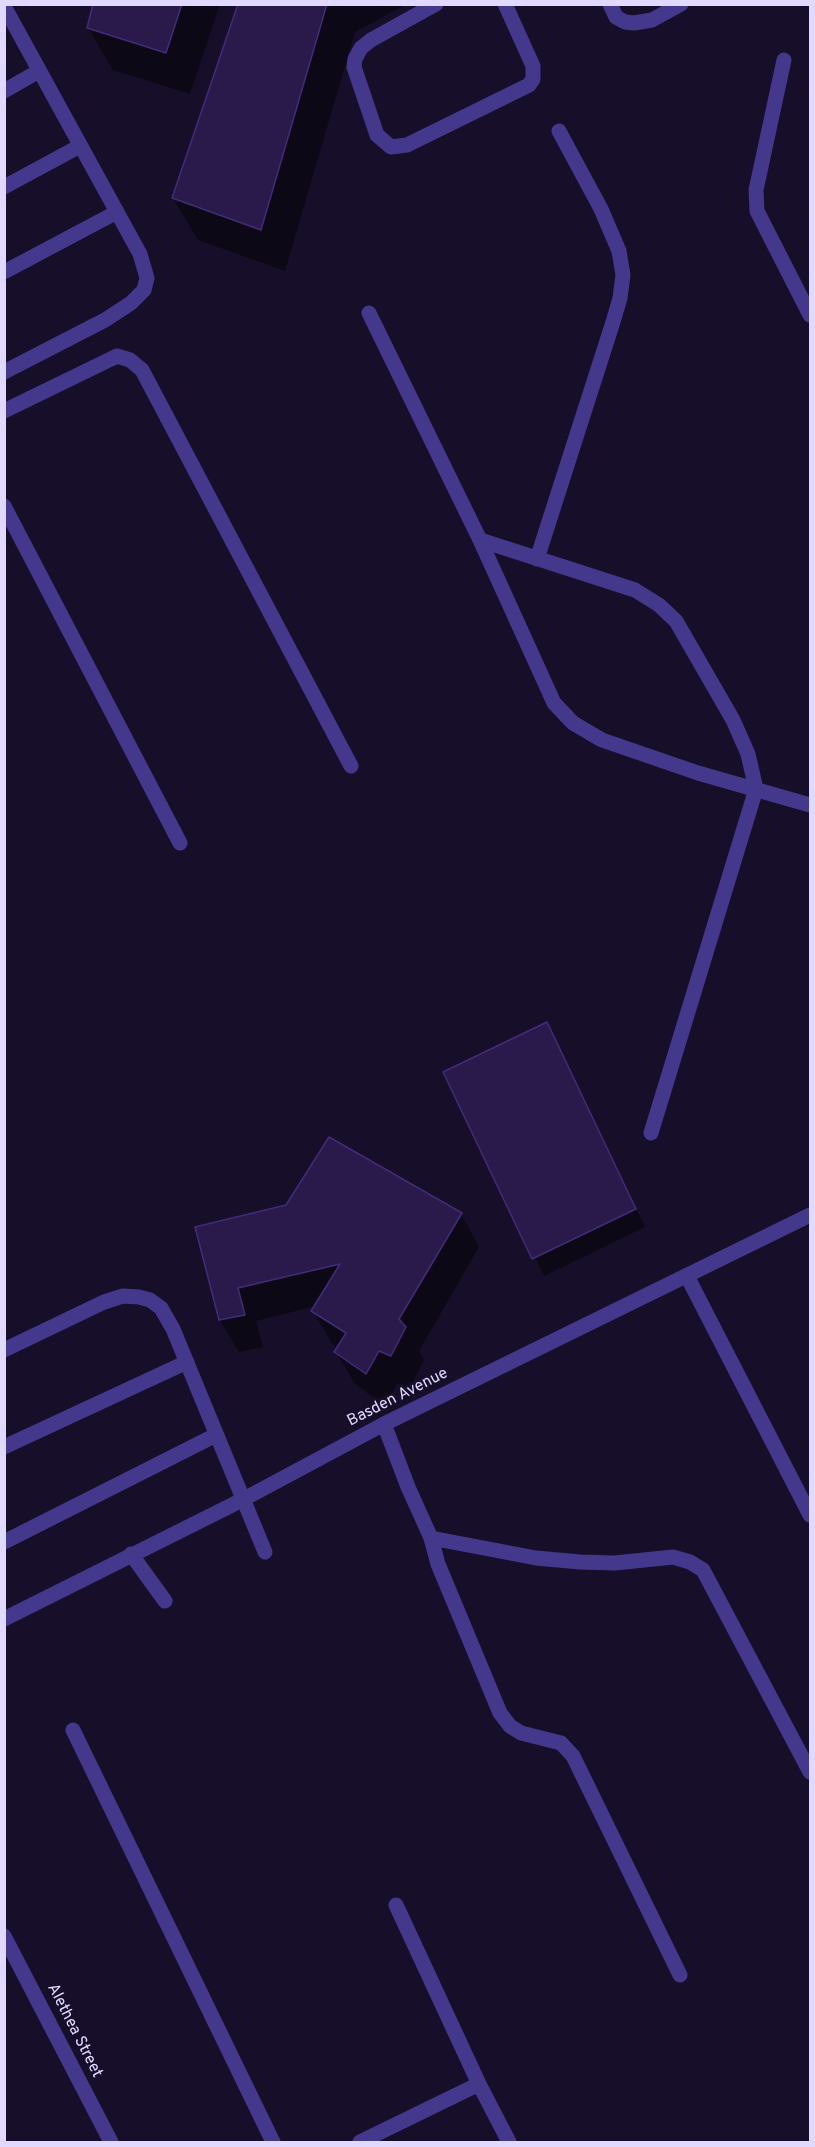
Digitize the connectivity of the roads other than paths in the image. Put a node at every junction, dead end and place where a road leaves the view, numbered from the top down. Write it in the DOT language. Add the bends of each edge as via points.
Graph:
graph roads {
  1 [pos="436,4"];
  2 [pos="505,4"];
  3 [pos="610,4"];
  4 [pos="681,4"];
  5 [pos="4,6"];
  6 [pos="784,60"];
  7 [pos="39,71"];
  8 [pos="4,90"];
  9 [pos="559,131"];
  10 [pos="80,146"];
  11 [pos="4,187"];
  12 [pos="117,213"];
  13 [pos="4,272"];
  14 [pos="369,313"];
  15 [pos="810,315"];
  16 [pos="4,372"];
  17 [pos="4,411"];
  18 [pos="4,506"];
  19 [pos="480,540"];
  20 [pos="537,559"];
  21 [pos="351,766"];
  22 [pos="756,789"];
  23 [pos="810,806"];
  24 [pos="180,843"];
  25 [pos="651,1133"];
  26 [pos="810,1215"];
  27 [pos="687,1276"];
  28 [pos="4,1350"];
  29 [pos="187,1362"];
  30 [pos="384,1424"];
  31 [pos="216,1436"];
  32 [pos="4,1447"];
  33 [pos="242,1500"];
  34 [pos="810,1515"];
  35 [pos="431,1538"];
  36 [pos="4,1542"];
  37 [pos="265,1552"];
  38 [pos="131,1554"];
  39 [pos="165,1601"];
  40 [pos="4,1619"];
  41 [pos="73,1730"];
  42 [pos="810,1772"];
  43 [pos="396,1905"];
  44 [pos="4,1936"];
  45 [pos="680,1975"];
  46 [pos="479,2084"];
  47 [pos="111,2142"];
  48 [pos="273,2142"];
  49 [pos="360,2142"];
  50 [pos="509,2142"];
  1 -- 2 [label="street" via="371,40 355,59 354,67 377,135 391,147 407,145 529,85 533,66"];
  3 -- 4 [label="street" via="616,17 634,23 651,20"];
  5 -- 7 [label="street"];
  6 -- 15 [label="street" via="756,190 757,211"];
  7 -- 8 [label="street"];
  7 -- 10 [label="street"];
  9 -- 20 [label="street" via="620,251 622,275 613,322"];
  10 -- 11 [label="street"];
  10 -- 12 [label="street"];
  12 -- 13 [label="street"];
  12 -- 16 [label="street" via="140,254 147,278 144,290 105,320"];
  14 -- 19 [label="street"];
  17 -- 21 [label="street" via="117,356 142,370"];
  18 -- 24 [label="street"];
  19 -- 20 [label="street"];
  19 -- 22 [label="street" via="554,702 573,723 602,740"];
  20 -- 22 [label="street" via="635,590 676,621 733,720 748,754"];
  22 -- 23 [label="street"];
  22 -- 25 [label="street"];
  26 -- 27 [label="street, Basden Avenue"];
  27 -- 30 [label="street, Basden Avenue"];
  27 -- 34 [label="street"];
  28 -- 29 [label="street" via="104,1302 123,1296 139,1297 160,1308"];
  29 -- 31 [label="street"];
  29 -- 32 [label="street"];
  30 -- 33 [label="street, Basden Avenue"];
  30 -- 35 [label="street"];
  31 -- 33 [label="street"];
  31 -- 36 [label="street"];
  33 -- 37 [label="street"];
  33 -- 38 [label="street, Basden Avenue"];
  35 -- 42 [label="street" via="569,1561 615,1563 673,1557 703,1570"];
  35 -- 45 [label="street" via="438,1564 501,1713 521,1733 561,1743 573,1756"];
  38 -- 39 [label="street"];
  38 -- 40 [label="street, Basden Avenue"];
  41 -- 48 [label="street"];
  43 -- 46 [label="street"];
  44 -- 47 [label="street, Alethea Street"];
  46 -- 49 [label="street"];
  46 -- 50 [label="street"];
}
